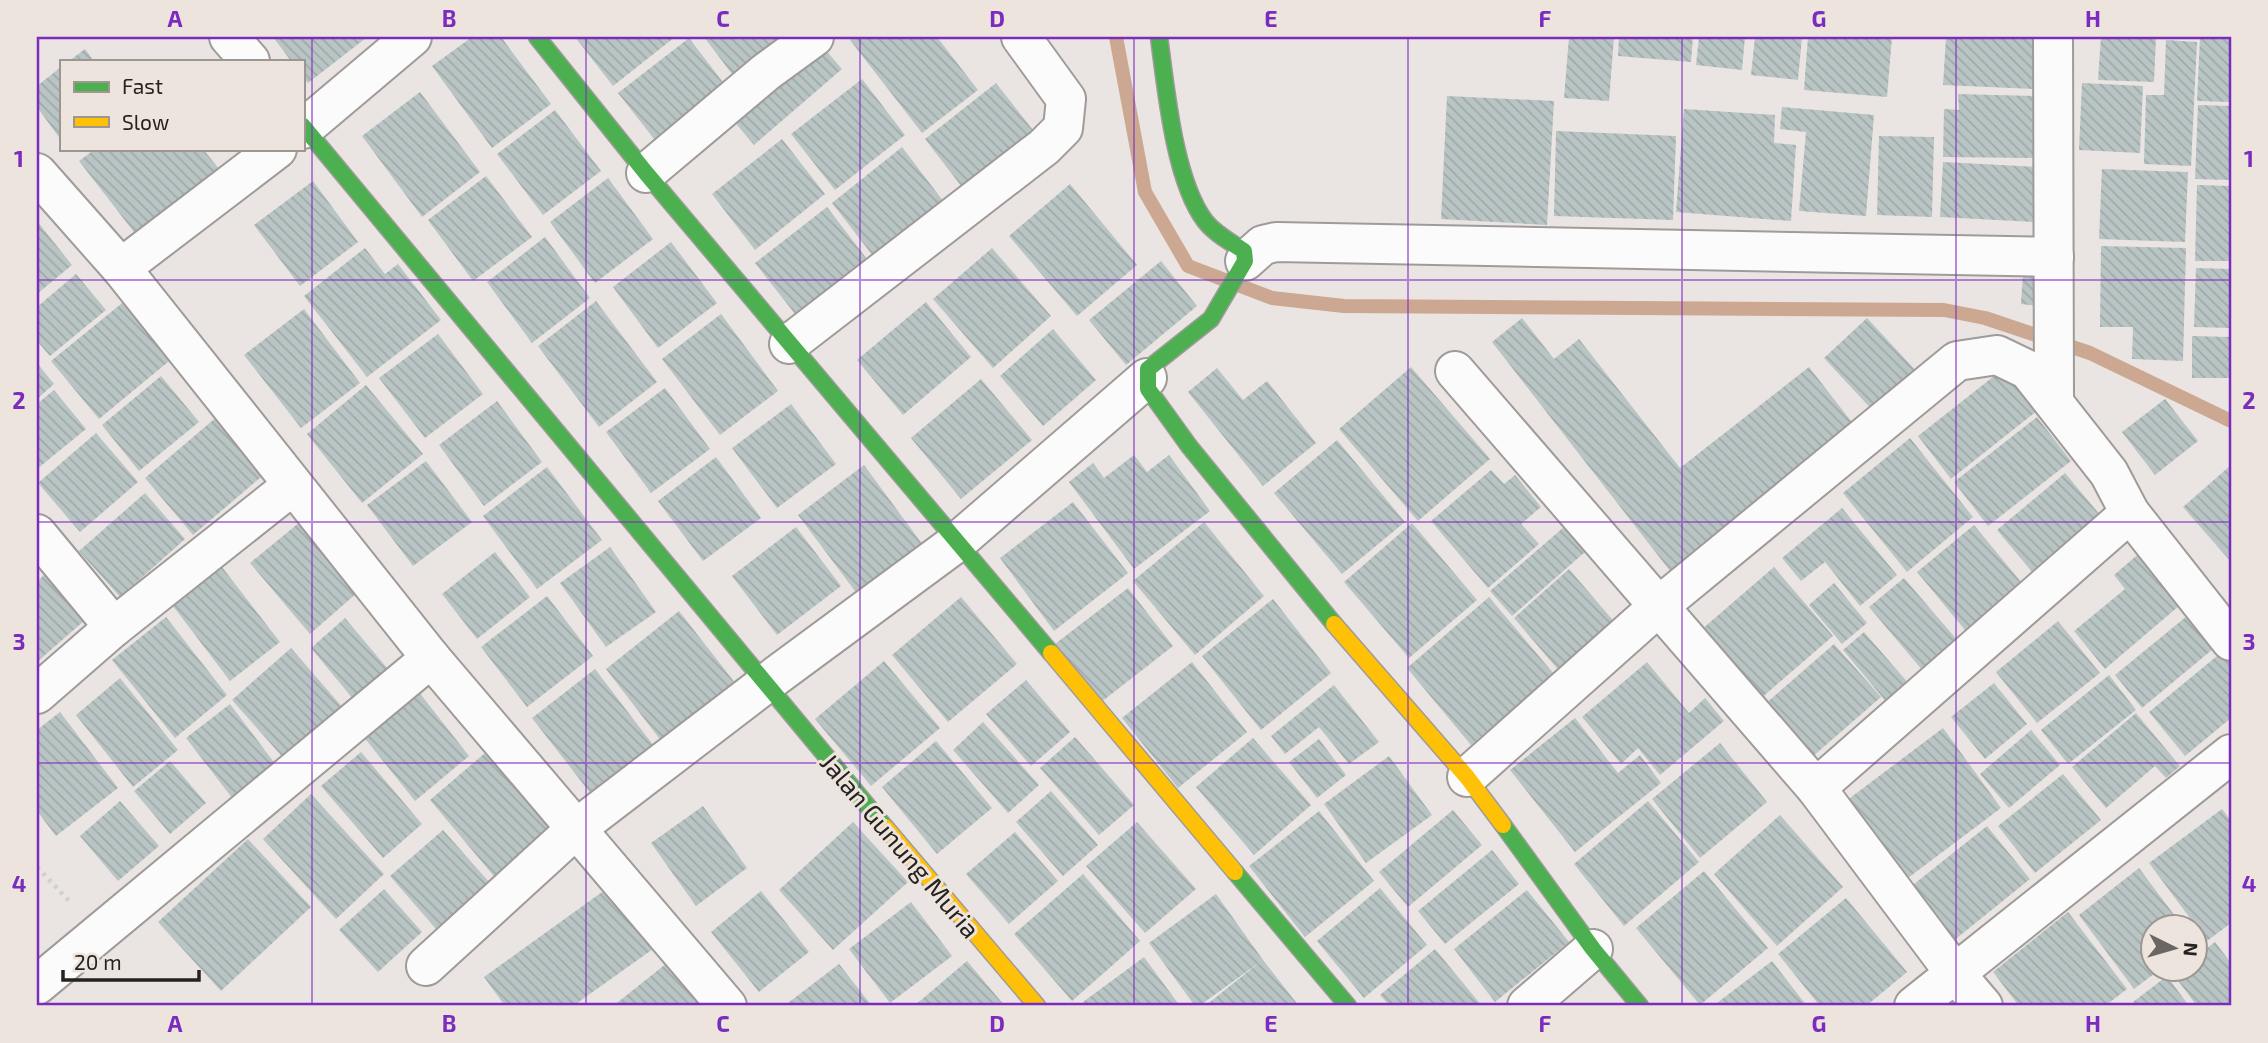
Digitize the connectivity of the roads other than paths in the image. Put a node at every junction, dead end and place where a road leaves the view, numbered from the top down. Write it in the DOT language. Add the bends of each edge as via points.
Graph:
graph roads {
  1 [pos="229,37"];
  2 [pos="412,37"];
  3 [pos="537,37"];
  4 [pos="814,37"];
  5 [pos="1021,37"];
  6 [pos="1159,37"];
  7 [pos="2053,37"];
  8 [pos="249,60"];
  9 [pos="304,127"];
  10 [pos="304,141"];
  11 [pos="275,150"];
  12 [pos="37,173"];
  13 [pos="646,173"];
  14 [pos="2054,257"];
  15 [pos="1243,266"];
  16 [pos="121,268"];
  17 [pos="789,344"];
  18 [pos="1455,370"];
  19 [pos="1147,378"];
  20 [pos="2054,385"];
  21 [pos="292,486"];
  22 [pos="2130,513"];
  23 [pos="37,534"];
  24 [pos="956,543"];
  25 [pos="1660,606"];
  26 [pos="114,627"];
  27 [pos="2231,641"];
  28 [pos="431,658"];
  29 [pos="765,684"];
  30 [pos="37,694"];
  31 [pos="2231,754"];
  32 [pos="1467,777"];
  33 [pos="1816,788"];
  34 [pos="577,828"];
  35 [pos="1593,949"];
  36 [pos="426,966"];
  37 [pos="1954,972"];
  38 [pos="37,985"];
  39 [pos="37,995"];
  40 [pos="42,1006"];
  41 [pos="727,1006"];
  42 [pos="1037,1006"];
  43 [pos="1348,1006"];
  44 [pos="1527,1006"];
  45 [pos="1640,1006"];
  46 [pos="1914,1006"];
  47 [pos="1983,1006"];
  1 -- 8 [label="street"];
  2 -- 9 [label="street"];
  3 -- 13 [label="street"];
  4 -- 13 [label="street"];
  5 -- 17 [label="street" via="1066,99 1063,128"];
  6 -- 15 [label="street" via="1186,182 1205,221 1244,251"];
  7 -- 14 [label="street"];
  10 -- 29 [label="street, Jalan Gunung Muria"];
  11 -- 16 [label="street"];
  12 -- 16 [label="street"];
  13 -- 17 [label="street"];
  14 -- 15 [label="street" via="1276,242 1263,245"];
  14 -- 20 [label="street"];
  15 -- 19 [label="street" via="1211,319 1148,369"];
  16 -- 21 [label="street"];
  17 -- 24 [label="street"];
  18 -- 25 [label="street"];
  19 -- 24 [label="street"];
  19 -- 32 [label="street" via="1148,389 1189,446 1323,612"];
  20 -- 22 [label="street"];
  20 -- 25 [label="street" via="1997,355 1957,361"];
  21 -- 26 [label="street"];
  21 -- 28 [label="street"];
  22 -- 27 [label="street"];
  22 -- 33 [label="street"];
  23 -- 26 [label="street"];
  24 -- 29 [label="street"];
  24 -- 43 [label="street"];
  25 -- 32 [label="street"];
  25 -- 33 [label="street"];
  26 -- 30 [label="street"];
  28 -- 34 [label="street"];
  28 -- 38 [label="street"];
  29 -- 34 [label="street"];
  29 -- 42 [label="street, Jalan Gunung Muria"];
  31 -- 37 [label="street"];
  32 -- 35 [label="street"];
  33 -- 37 [label="street"];
  34 -- 36 [label="street"];
  34 -- 41 [label="street"];
  35 -- 44 [label="street"];
  35 -- 45 [label="street"];
  37 -- 46 [label="street"];
  37 -- 47 [label="street"];
  39 -- 40 [label="street"];
}
